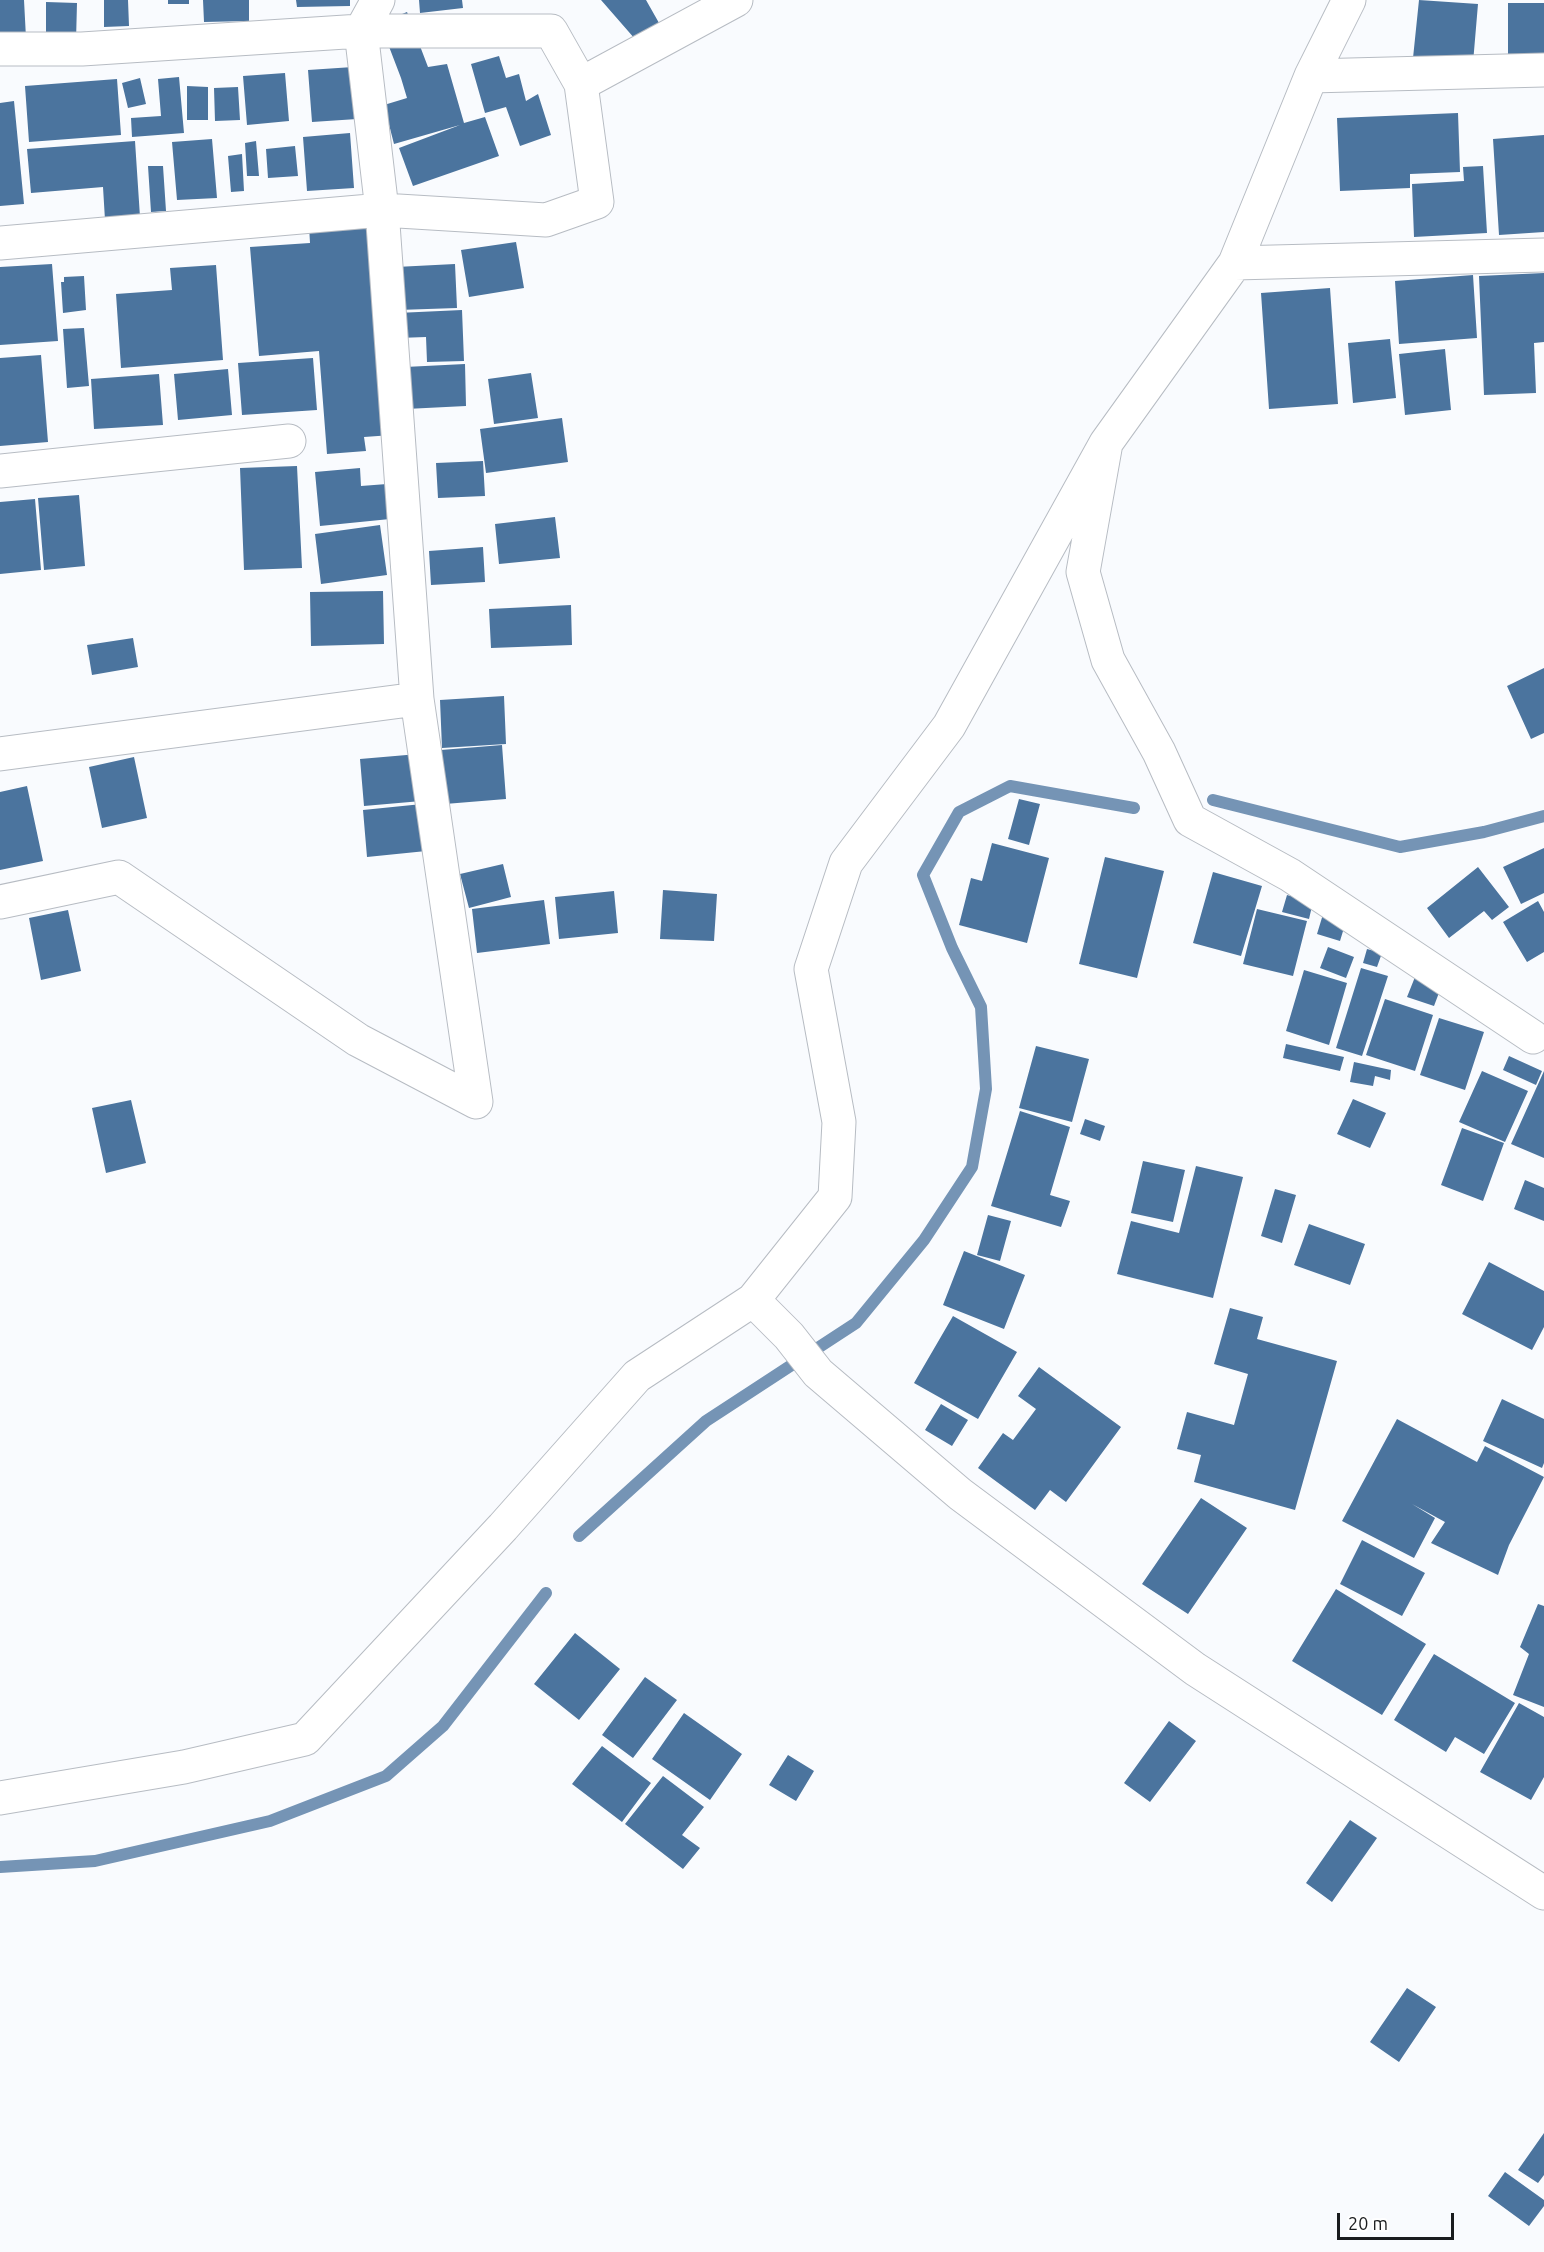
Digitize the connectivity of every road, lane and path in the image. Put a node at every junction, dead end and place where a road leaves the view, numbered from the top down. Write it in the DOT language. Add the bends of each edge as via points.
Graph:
graph roads {
  1 [pos="378,0"];
  2 [pos="736,0"];
  3 [pos="1349,0"];
  4 [pos="361,32"];
  5 [pos="0,49"];
  6 [pos="1544,70"];
  7 [pos="1311,75"];
  8 [pos="581,84"];
  9 [pos="382,210"];
  10 [pos="0,243"];
  11 [pos="1544,255"];
  12 [pos="1235,263"];
  13 [pos="289,441"];
  14 [pos="1106,443"];
  15 [pos="0,471"];
  16 [pos="417,699"];
  17 [pos="0,754"];
  18 [pos="0,902"];
  19 [pos="1533,1037"];
  20 [pos="753,1300"];
  21 [pos="0,1798"];
  22 [pos="1544,1893"];
  1 -- 4 [label="street"];
  2 -- 8 [label="street"];
  3 -- 7 [label="street"];
  4 -- 5 [label="street" via="82,49"];
  4 -- 8 [label="street" via="551,31"];
  4 -- 9 [label="street"];
  6 -- 7 [label="street"];
  7 -- 12 [label="street"];
  8 -- 9 [label="street" via="597,202 546,219"];
  9 -- 10 [label="street"];
  9 -- 16 [label="street"];
  11 -- 12 [label="street"];
  12 -- 14 [label="street"];
  13 -- 15 [label="street"];
  14 -- 19 [label="street" via="1083,572 1108,660 1191,820 1290,875"];
  14 -- 20 [label="street" via="949,726 846,863 811,969 840,1122 835,1197"];
  16 -- 17 [label="street"];
  16 -- 18 [label="street" via="476,1102 358,1040 119,877"];
  20 -- 21 [label="street" via="637,1376 503,1527 304,1739 184,1767"];
  20 -- 22 [label="street" via="818,1373 960,1494 1195,1669"];
}
